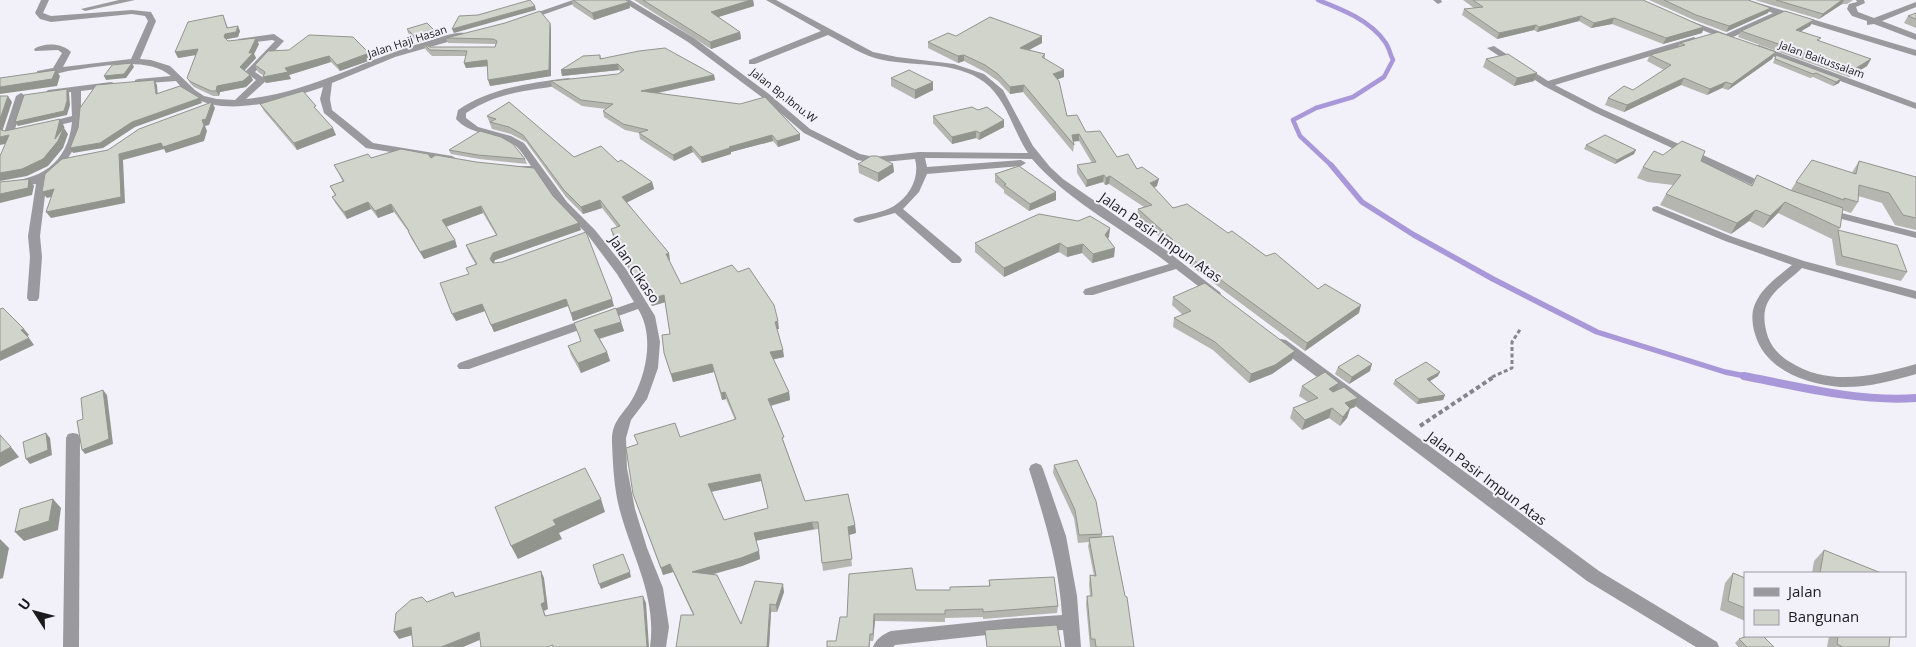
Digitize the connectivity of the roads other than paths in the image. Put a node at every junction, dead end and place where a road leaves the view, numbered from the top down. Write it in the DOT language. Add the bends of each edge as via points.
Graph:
graph roads {
  1 [pos="45,0"];
  2 [pos="131,0"];
  3 [pos="581,0"];
  4 [pos="624,0"];
  5 [pos="770,0"];
  6 [pos="1739,0"];
  7 [pos="1860,0"];
  8 [pos="1916,4"];
  9 [pos="1780,12"];
  10 [pos="43,17"];
  11 [pos="520,20"];
  12 [pos="1682,20"];
  13 [pos="1872,22"];
  14 [pos="473,32"];
  15 [pos="827,32"];
  16 [pos="1716,33"];
  17 [pos="1851,34"];
  18 [pos="1726,37"];
  19 [pos="1916,37"];
  20 [pos="232,42"];
  21 [pos="417,47"];
  22 [pos="446,48"];
  23 [pos="1491,48"];
  24 [pos="38,49"];
  25 [pos="1916,53"];
  26 [pos="134,62"];
  27 [pos="752,62"];
  28 [pos="56,71"];
  29 [pos="32,74"];
  30 [pos="178,78"];
  31 [pos="580,79"];
  32 [pos="328,82"];
  33 [pos="1547,84"];
  34 [pos="76,88"];
  35 [pos="30,95"];
  36 [pos="7,98"];
  37 [pos="217,102"];
  38 [pos="238,102"];
  39 [pos="1916,106"];
  40 [pos="199,109"];
  41 [pos="77,118"];
  42 [pos="5,135"];
  43 [pos="919,155"];
  44 [pos="1037,159"];
  45 [pos="469,162"];
  46 [pos="507,167"];
  47 [pos="540,170"];
  48 [pos="922,171"];
  49 [pos="42,178"];
  50 [pos="0,185"];
  51 [pos="1780,194"];
  52 [pos="1813,207"];
  53 [pos="1657,209"];
  54 [pos="897,210"];
  55 [pos="859,220"];
  56 [pos="1916,235"];
  57 [pos="956,260"];
  58 [pos="1800,264"];
  59 [pos="1178,266"];
  60 [pos="1089,292"];
  61 [pos="1916,295"];
  62 [pos="33,298"];
  63 [pos="1222,298"];
  64 [pos="642,303"];
  65 [pos="1267,332"];
  66 [pos="464,366"];
  67 [pos="1916,369"];
  68 [pos="73,438"];
  69 [pos="1036,469"];
  70 [pos="1071,622"];
  71 [pos="71,647"];
  72 [pos="658,647"];
  73 [pos="881,647"];
  74 [pos="1073,647"];
  75 [pos="1711,647"];
  1 -- 10 [label="street" via="39,12"];
  2 -- 10 [label="street"];
  3 -- 11 [label="street"];
  4 -- 43 [label="street, Jalan Bp.Ibnu.W" via="692,40 826,142 865,160"];
  5 -- 15 [label="street, Jalan Pasir Impun Atas"];
  6 -- 9 [label="street"];
  7 -- 13 [label="street" via="1861,3 1852,6 1852,12"];
  8 -- 13 [label="street"];
  9 -- 17 [label="street"];
  9 -- 18 [label="street"];
  10 -- 26 [label="street" via="148,14 152,21"];
  12 -- 16 [label="street, Jalan Baitussalam"];
  13 -- 17 [label="street"];
  13 -- 19 [label="street"];
  14 -- 21 [label="street, Jalan Haji Hasan"];
  15 -- 27 [label="street"];
  15 -- 44 [label="street, Jalan Pasir Impun Atas" via="885,59 954,66 981,76 999,89"];
  16 -- 18 [label="street, Jalan Baitussalam"];
  16 -- 33 [label="street"];
  17 -- 25 [label="street"];
  18 -- 39 [label="street, Jalan Baitussalam"];
  20 -- 38 [label="street" via="274,37 280,41 250,72 262,80"];
  21 -- 22 [label="street"];
  21 -- 32 [label="street, Jalan Haji Hasan"];
  23 -- 33 [label="street"];
  24 -- 28 [label="street" via="60,47 67,52"];
  26 -- 28 [label="street"];
  26 -- 30 [label="street" via="157,64"];
  28 -- 29 [label="street"];
  30 -- 34 [label="street"];
  30 -- 37 [label="street" via="198,96"];
  31 -- 47 [label="street, Jalan Cikaso" via="527,85 483,99 461,112 461,119 475,129 507,138 520,146"];
  32 -- 38 [label="street, Jalan Haji Hasan" via="275,99"];
  32 -- 45 [label="street" via="327,111 370,146"];
  33 -- 51 [label="street"];
  34 -- 35 [label="street"];
  34 -- 41 [label="street"];
  35 -- 36 [label="street"];
  35 -- 42 [label="street"];
  37 -- 38 [label="street, Jalan Haji Hasan"];
  37 -- 40 [label="street"];
  41 -- 42 [label="street"];
  41 -- 49 [label="street" via="68,159"];
  43 -- 44 [label="street, Jalan Bp.Ibnu.W"];
  43 -- 48 [label="street"];
  44 -- 48 [label="street"];
  44 -- 59 [label="street, Jalan Pasir Impun Atas" via="1057,179"];
  46 -- 47 [label="street"];
  47 -- 64 [label="street, Jalan Cikaso" via="587,234 622,272"];
  48 -- 54 [label="street" via="920,184"];
  49 -- 50 [label="street"];
  49 -- 62 [label="street" via="34,236"];
  52 -- 56 [label="street"];
  53 -- 58 [label="street"];
  54 -- 55 [label="street"];
  54 -- 57 [label="street"];
  58 -- 61 [label="street"];
  58 -- 67 [label="street" via="1762,300 1757,318 1762,342 1775,358 1798,372 1842,382 1876,379"];
  59 -- 60 [label="street"];
  59 -- 63 [label="street, Jalan Pasir Impun Atas"];
  64 -- 66 [label="street"];
  64 -- 72 [label="street, Jalan Cikaso" via="649,316 654,342 651,368 640,399 624,419 619,438 620,468 629,517 655,588 661,626"];
  65 -- 75 [label="street, Jalan Pasir Impun Atas" via="1593,576"];
  68 -- 71 [label="street"];
  69 -- 70 [label="street" via="1058,536"];
  70 -- 73 [label="street" via="891,638"];
  70 -- 74 [label="street"];
}
